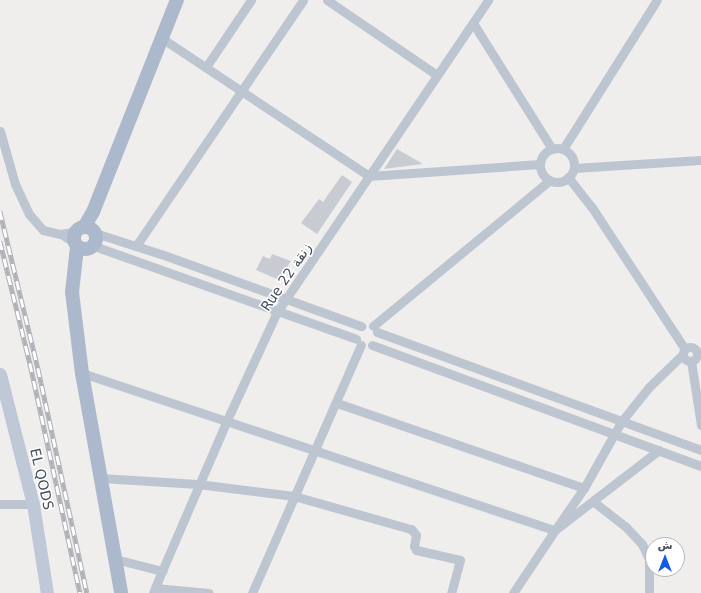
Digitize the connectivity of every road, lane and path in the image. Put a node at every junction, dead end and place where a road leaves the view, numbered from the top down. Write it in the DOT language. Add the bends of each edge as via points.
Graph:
graph roads {
  1 [pos="177,0"];
  2 [pos="252,0"];
  3 [pos="303,0"];
  4 [pos="326,0"];
  5 [pos="488,0"];
  6 [pos="657,0"];
  7 [pos="473,23"];
  8 [pos="163,39"];
  9 [pos="206,67"];
  10 [pos="437,75"];
  11 [pos="240,90"];
  12 [pos="0,131"];
  13 [pos="552,148"];
  14 [pos="563,149"];
  15 [pos="701,160"];
  16 [pos="540,164"];
  17 [pos="574,168"];
  18 [pos="369,176"];
  19 [pos="568,177"];
  20 [pos="550,180"];
  21 [pos="85,238"];
  22 [pos="136,246"];
  23 [pos="286,299"];
  24 [pos="277,312"];
  25 [pos="361,326"];
  26 [pos="375,329"];
  27 [pos="359,342"];
  28 [pos="372,346"];
  29 [pos="684,351"];
  30 [pos="697,356"];
  31 [pos="82,373"];
  32 [pos="0,374"];
  33 [pos="337,403"];
  34 [pos="227,420"];
  35 [pos="621,422"];
  36 [pos="701,425"];
  37 [pos="615,435"];
  38 [pos="314,450"];
  39 [pos="659,450"];
  40 [pos="701,450"];
  41 [pos="701,466"];
  42 [pos="101,478"];
  43 [pos="198,484"];
  44 [pos="584,488"];
  45 [pos="294,496"];
  46 [pos="594,502"];
  47 [pos="0,504"];
  48 [pos="33,504"];
  49 [pos="554,530"];
  50 [pos="115,559"];
  51 [pos="162,571"];
  52 [pos="154,591"];
  53 [pos="47,593"];
  54 [pos="121,593"];
  55 [pos="209,593"];
  56 [pos="252,593"];
  57 [pos="451,593"];
  58 [pos="513,593"];
  59 [pos="649,593"];
  1 -- 8 [label="main road"];
  2 -- 9 [label="street"];
  3 -- 11 [label="street"];
  4 -- 10 [label="street"];
  5 -- 7 [label="street, Rue 22 زنقة"];
  6 -- 14 [label="street"];
  7 -- 10 [label="street, Rue 22 زنقة"];
  7 -- 13 [label="street"];
  8 -- 9 [label="street"];
  8 -- 21 [label="main road" via="93,212"];
  9 -- 11 [label="street"];
  10 -- 18 [label="street, Rue 22 زنقة"];
  11 -- 18 [label="street"];
  11 -- 22 [label="street"];
  12 -- 21 [label="street" via="15,184 29,214 43,230"];
  13 -- 14 [label="street"];
  13 -- 16 [label="street" via="543,154"];
  14 -- 17 [label="street" via="572,157"];
  15 -- 17 [label="street"];
  16 -- 18 [label="street"];
  16 -- 20 [label="street" via="542,174"];
  17 -- 19 [label="street"];
  18 -- 23 [label="street, Rue 22 زنقة"];
  19 -- 20 [label="street" via="560,181"];
  19 -- 29 [label="street" via="591,206"];
  20 -- 26 [label="street"];
  21 -- 22 [label="street"];
  21 -- 24 [label="street"];
  21 -- 31 [label="main road" via="75,270 72,292"];
  22 -- 23 [label="street"];
  23 -- 24 [label="street, Rue 22 زنقة"];
  23 -- 25 [label="street"];
  24 -- 27 [label="street"];
  24 -- 34 [label="street, Rue 22 زنقة"];
  25 -- 26 [label="street"];
  25 -- 27 [label="street" via="356,332"];
  26 -- 28 [label="street" via="377,340"];
  26 -- 35 [label="street"];
  27 -- 28 [label="street"];
  27 -- 33 [label="street"];
  28 -- 37 [label="street"];
  29 -- 30 [label="street" via="691,347"];
  29 -- 35 [label="street" via="649,387"];
  30 -- 36 [label="street"];
  31 -- 34 [label="street"];
  31 -- 42 [label="main road"];
  32 -- 48 [label="street, EL QODS"];
  33 -- 38 [label="street"];
  33 -- 44 [label="street"];
  34 -- 38 [label="street"];
  34 -- 43 [label="street, Rue 22 زنقة"];
  35 -- 37 [label="street"];
  35 -- 40 [label="street"];
  37 -- 39 [label="street"];
  37 -- 44 [label="street"];
  38 -- 45 [label="street"];
  38 -- 49 [label="street"];
  39 -- 41 [label="street"];
  39 -- 46 [label="street"];
  42 -- 43 [label="street"];
  42 -- 50 [label="main road"];
  43 -- 45 [label="street"];
  43 -- 51 [label="street, Rue 22 زنقة"];
  44 -- 49 [label="street"];
  45 -- 56 [label="street"];
  45 -- 57 [label="street" via="411,529 416,535 416,550 459,558 461,562"];
  46 -- 49 [label="street"];
  46 -- 59 [label="street" via="626,527 642,544 649,560"];
  47 -- 48 [label="street"];
  48 -- 53 [label="street, EL QODS"];
  49 -- 58 [label="street"];
  50 -- 51 [label="street"];
  50 -- 54 [label="main road"];
  51 -- 52 [label="street, Rue 22 زنقة"];
  52 -- 55 [label="street"];
}
